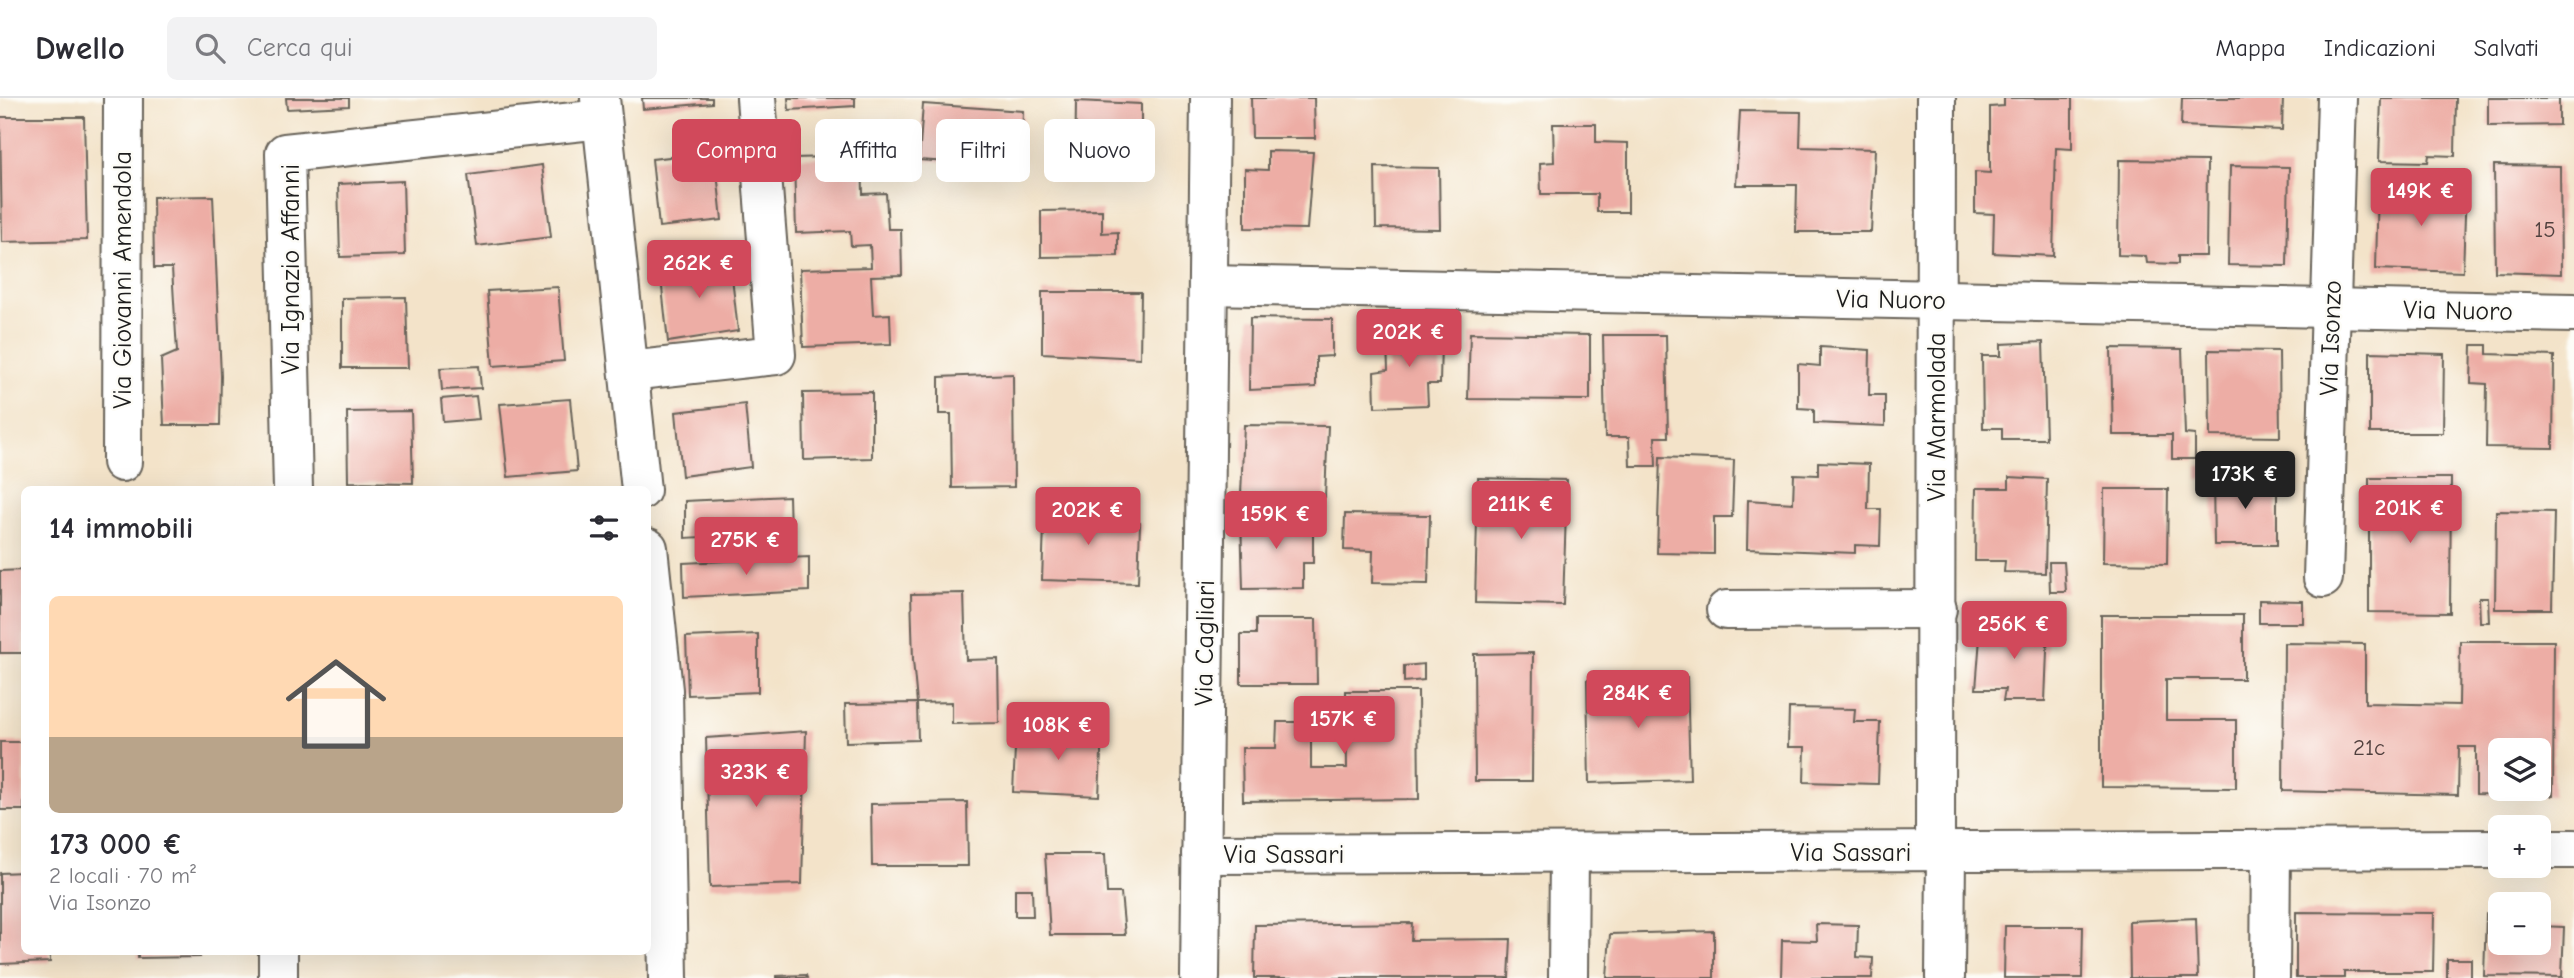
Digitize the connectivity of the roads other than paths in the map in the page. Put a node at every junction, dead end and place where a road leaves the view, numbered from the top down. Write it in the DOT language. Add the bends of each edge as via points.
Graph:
graph roads {
  1 [pos="123,98"];
  2 [pos="756,98"];
  3 [pos="1210,98"];
  4 [pos="1936,98"];
  5 [pos="2337,98"];
  6 [pos="601,108"];
  7 [pos="1208,285"];
  8 [pos="1936,299"];
  9 [pos="2331,307"];
  10 [pos="2574,313"];
  11 [pos="629,371"];
  12 [pos="122,462"];
  13 [pos="293,486"];
  14 [pos="641,486"];
  15 [pos="651,576"];
  16 [pos="2323,578"];
  17 [pos="1937,609"];
  18 [pos="1726,610"];
  19 [pos="2488,849"];
  20 [pos="2551,849"];
  21 [pos="2574,849"];
  22 [pos="2272,850"];
  23 [pos="1941,852"];
  24 [pos="1569,853"];
  25 [pos="1201,854"];
  26 [pos="278,955"];
  27 [pos="278,978"];
  28 [pos="668,978"];
  29 [pos="1200,978"];
  30 [pos="1568,978"];
  31 [pos="1945,978"];
  32 [pos="2270,978"];
  1 -- 12 [label="street, Via Giovanni Amendola"];
  2 -- 11 [label="street" via="776,355"];
  3 -- 7 [label="street, Via Cagliari"];
  4 -- 8 [label="street, Via Marmolada"];
  5 -- 9 [label="street, Via Isonzo"];
  6 -- 11 [label="street"];
  6 -- 13 [label="street, Via Ignazio Affanni" via="285,153"];
  7 -- 8 [label="street, Via Nuoro"];
  7 -- 25 [label="street, Via Cagliari"];
  8 -- 9 [label="street, Via Nuoro"];
  8 -- 17 [label="street, Via Marmolada"];
  9 -- 10 [label="street, Via Nuoro"];
  9 -- 16 [label="street, Via Isonzo"];
  11 -- 14 [label="street"];
  15 -- 28 [label="street" via="663,690"];
  17 -- 18 [label="street"];
  17 -- 23 [label="street, Via Marmolada"];
  19 -- 22 [label="street, Via Sassari"];
  20 -- 21 [label="street"];
  22 -- 23 [label="street, Via Sassari"];
  22 -- 32 [label="street"];
  23 -- 24 [label="street, Via Sassari"];
  23 -- 31 [label="street, Via Marmolada"];
  24 -- 25 [label="street, Via Sassari"];
  24 -- 30 [label="street"];
  25 -- 29 [label="street, Via Cagliari"];
  26 -- 27 [label="street"];
}
